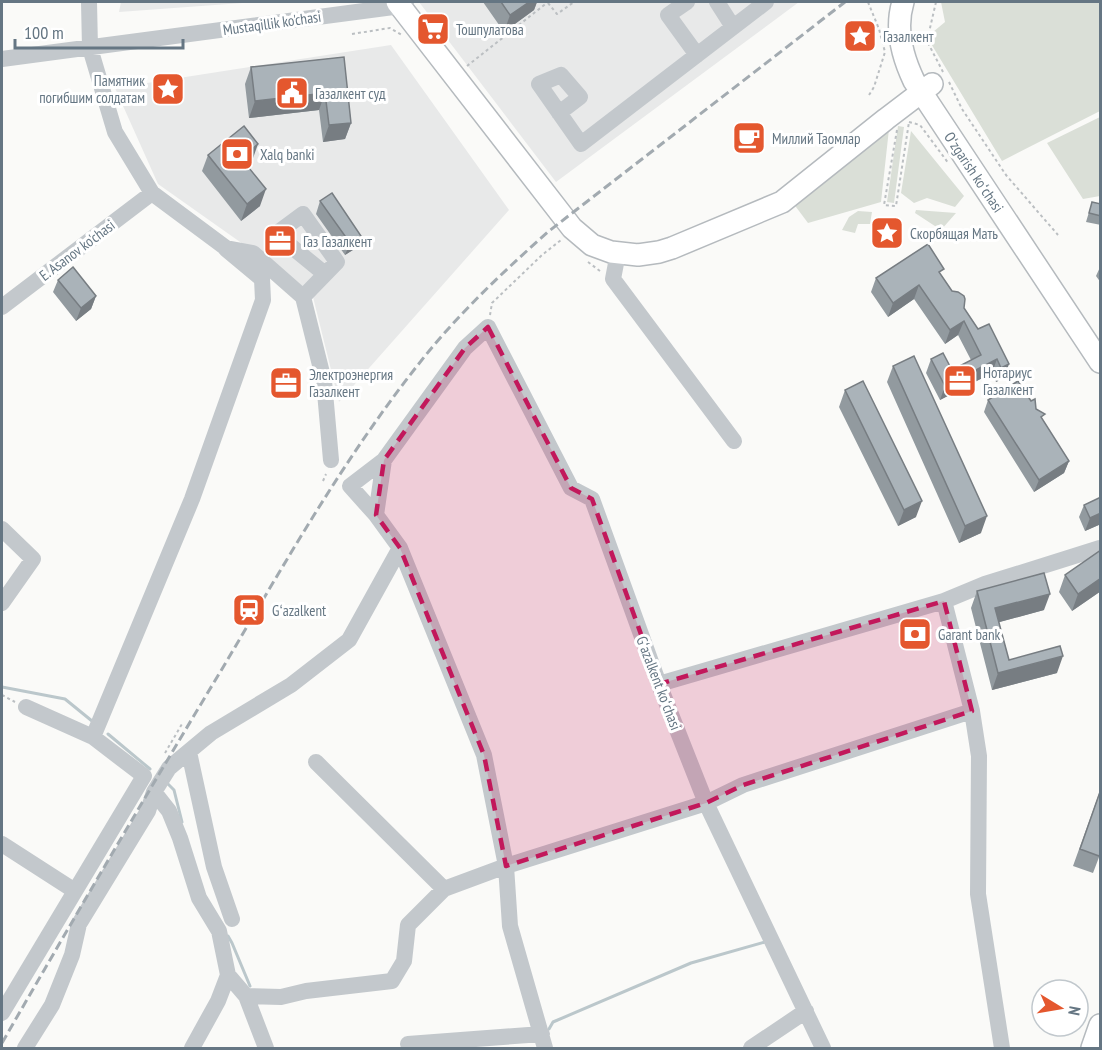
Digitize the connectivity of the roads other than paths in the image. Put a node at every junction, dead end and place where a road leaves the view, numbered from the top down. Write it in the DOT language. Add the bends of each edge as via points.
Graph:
graph roads {
  1 [pos="89,2"];
  2 [pos="687,2"];
  3 [pos="717,2"];
  4 [pos="766,2"];
  5 [pos="903,2"];
  6 [pos="918,2"];
  7 [pos="401,3"];
  8 [pos="733,27"];
  9 [pos="90,48"];
  10 [pos="697,55"];
  11 [pos="2,59"];
  12 [pos="923,82"];
  13 [pos="559,112"];
  14 [pos="152,193"];
  15 [pos="226,248"];
  16 [pos="618,253"];
  17 [pos="325,274"];
  18 [pos="303,297"];
  19 [pos="2,307"];
  20 [pos="1101,342"];
  21 [pos="1101,362"];
  22 [pos="734,441"];
  23 [pos="331,460"];
  24 [pos="384,460"];
  25 [pos="376,515"];
  26 [pos="2,529"];
  27 [pos="400,548"];
  28 [pos="1101,548"];
  29 [pos="944,601"];
  30 [pos="2,603"];
  31 [pos="659,684"];
  32 [pos="26,707"];
  33 [pos="972,711"];
  34 [pos="93,737"];
  35 [pos="189,752"];
  36 [pos="316,762"];
  37 [pos="154,792"];
  38 [pos="706,803"];
  39 [pos="2,844"];
  40 [pos="507,866"];
  41 [pos="444,889"];
  42 [pos="75,891"];
  43 [pos="232,919"];
  44 [pos="228,975"];
  45 [pos="246,996"];
  46 [pos="806,1011"];
  47 [pos="2,1013"];
  48 [pos="1101,1025"];
  49 [pos="544,1041"];
  50 [pos="408,1044"];
  51 [pos="25,1048"];
  52 [pos="192,1048"];
  53 [pos="266,1048"];
  54 [pos="751,1048"];
  55 [pos="823,1048"];
  56 [pos="1002,1048"];
  57 [pos="1092,1048"];
  1 -- 9 [label="street"];
  2 -- 10 [label="street" via="668,15"];
  3 -- 8 [label="street"];
  4 -- 8 [label="street"];
  5 -- 12 [label="main road, Oʻzgarish koʻchasi" via="900,36 905,61"];
  6 -- 12 [label="main road, Oʻzgarish koʻchasi" via="913,39"];
  7 -- 9 [label="street, Mustaqillik ko'chasi"];
  7 -- 16 [label="main road" via="572,228 592,244"];
  8 -- 10 [label="street"];
  9 -- 11 [label="street, Mustaqillik ko'chasi"];
  9 -- 14 [label="street" via="115,132"];
  10 -- 13 [label="street" via="581,144"];
  12 -- 16 [label="main road" via="886,119 782,201 666,250 638,255"];
  12 -- 20 [label="main road, Oʻzgarish koʻchasi" via="951,117"];
  12 -- 21 [label="main road, Oʻzgarish koʻchasi" via="991,195"];
  14 -- 15 [label="street"];
  14 -- 19 [label="street, E. Asanov ko'chasi"];
  15 -- 18 [label="street" via="253,253"];
  15 -- 34 [label="street" via="262,279 263,300 192,499"];
  16 -- 22 [label="street" via="613,279"];
  17 -- 18 [label="street"];
  18 -- 23 [label="street" via="324,381"];
  24 -- 25 [label="street"];
  24 -- 25 [label="street" via="350,486"];
  24 -- 31 [label="street, Gʻazalkent koʻchasi" via="465,348 488,327 571,488 592,499"];
  25 -- 27 [label="street"];
  26 -- 30 [label="street" via="33,559"];
  27 -- 35 [label="street" via="350,640 291,685 211,733"];
  27 -- 40 [label="street" via="484,755"];
  28 -- 29 [label="street"];
  29 -- 31 [label="street"];
  29 -- 33 [label="street"];
  31 -- 38 [label="street, Gʻazalkent koʻchasi"];
  32 -- 34 [label="street"];
  33 -- 38 [label="street" via="743,784"];
  33 -- 56 [label="street" via="979,756 978,894"];
  34 -- 42 [label="street" via="144,776"];
  35 -- 37 [label="street" via="169,768"];
  35 -- 43 [label="street" via="214,867"];
  36 -- 41 [label="street"];
  37 -- 44 [label="street" via="169,811 199,898 219,931"];
  37 -- 51 [label="street" via="148,811 79,924 72,955 52,1005"];
  38 -- 40 [label="street"];
  38 -- 46 [label="street, Gʻazalkent koʻchasi"];
  39 -- 42 [label="street"];
  40 -- 41 [label="street"];
  40 -- 49 [label="street" via="510,926"];
  41 -- 45 [label="street" via="408,925 404,961 392,981 281,997"];
  42 -- 47 [label="street"];
  44 -- 45 [label="street"];
  44 -- 52 [label="street"];
  45 -- 53 [label="street"];
  46 -- 54 [label="street"];
  46 -- 55 [label="street, Gʻazalkent koʻchasi"];
  48 -- 57 [label="main road"];
  49 -- 50 [label="street"];
}
